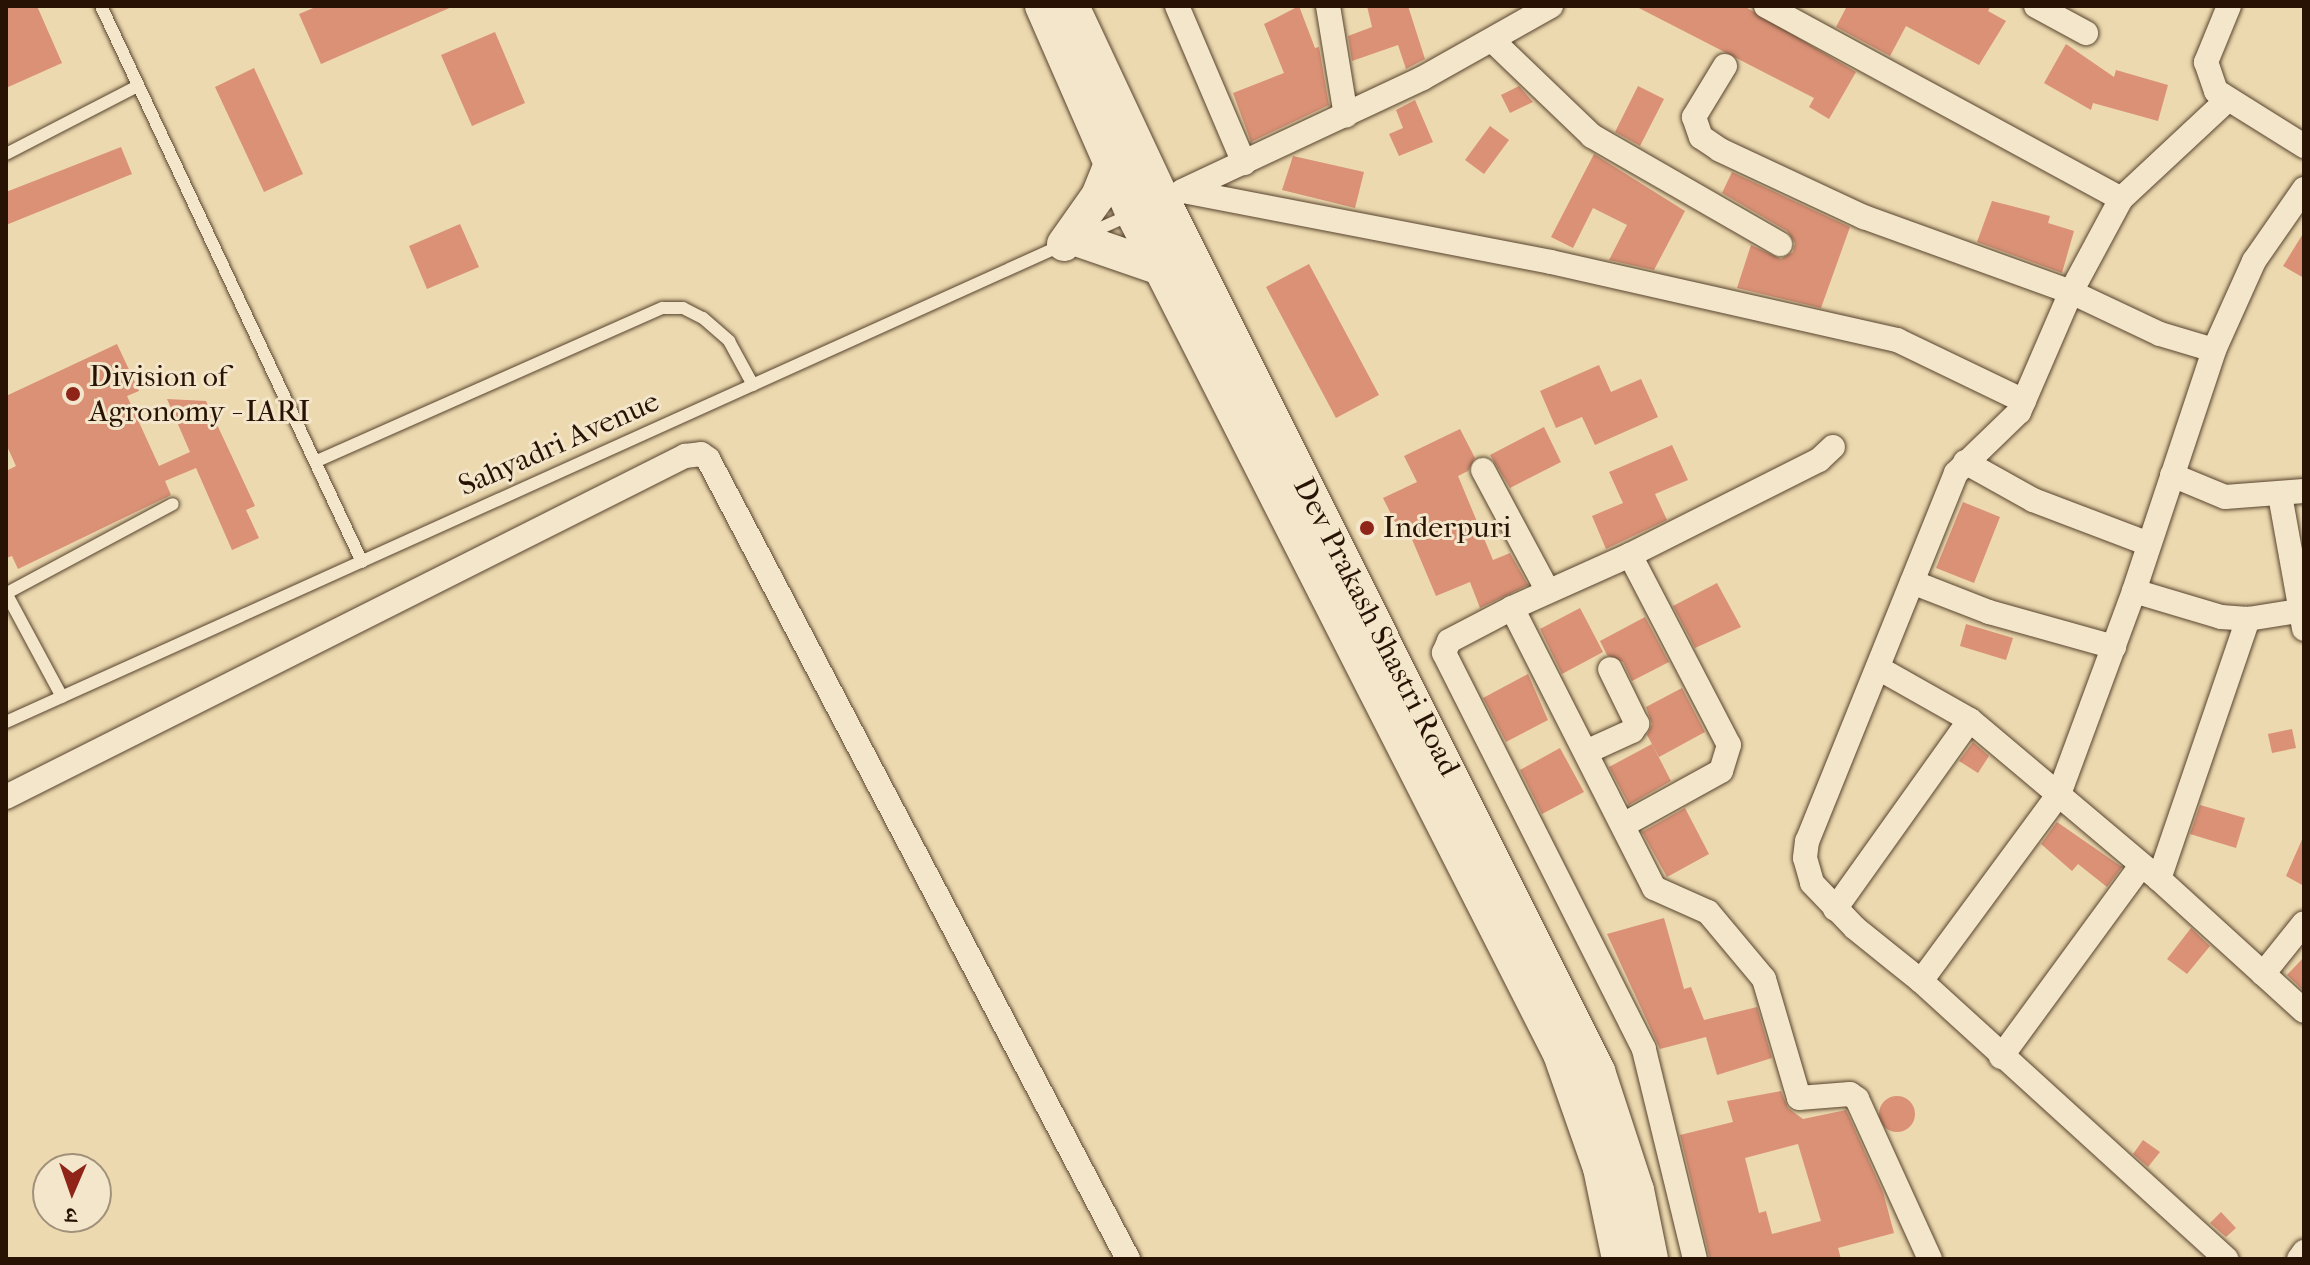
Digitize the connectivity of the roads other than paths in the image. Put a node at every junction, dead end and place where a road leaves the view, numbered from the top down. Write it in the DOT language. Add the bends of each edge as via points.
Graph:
graph roads {
  1 [pos="101,6"];
  2 [pos="1042,6"];
  3 [pos="1072,6"];
  4 [pos="1177,6"];
  5 [pos="1328,6"];
  6 [pos="1551,6"];
  7 [pos="1766,6"];
  8 [pos="2036,6"];
  9 [pos="2229,6"];
  10 [pos="2086,33"];
  11 [pos="1494,42"];
  12 [pos="1725,66"];
  13 [pos="136,87"];
  14 [pos="2227,100"];
  15 [pos="1346,116"];
  16 [pos="2304,146"];
  17 [pos="6,154"];
  18 [pos="1111,163"];
  19 [pos="1244,163"];
  20 [pos="2304,189"];
  21 [pos="2121,199"];
  22 [pos="1160,202"];
  23 [pos="1070,242"];
  24 [pos="1780,244"];
  25 [pos="1160,268"];
  26 [pos="2071,292"];
  27 [pos="2214,350"];
  28 [pos="753,385"];
  29 [pos="2024,401"];
  30 [pos="1833,447"];
  31 [pos="317,461"];
  32 [pos="1965,462"];
  33 [pos="1483,470"];
  34 [pos="2172,475"];
  35 [pos="2304,491"];
  36 [pos="2280,495"];
  37 [pos="173,504"];
  38 [pos="2149,544"];
  39 [pos="1630,555"];
  40 [pos="362,562"];
  41 [pos="1912,582"];
  42 [pos="1548,591"];
  43 [pos="2134,591"];
  44 [pos="6,593"];
  45 [pos="1512,608"];
  46 [pos="2303,617"];
  47 [pos="2248,619"];
  48 [pos="2114,647"];
  49 [pos="1610,669"];
  50 [pos="1880,669"];
  51 [pos="62,697"];
  52 [pos="1970,720"];
  53 [pos="6,722"];
  54 [pos="1586,752"];
  55 [pos="2059,794"];
  56 [pos="6,797"];
  57 [pos="1623,825"];
  58 [pos="2150,873"];
  59 [pos="1835,909"];
  60 [pos="2304,923"];
  61 [pos="2263,974"];
  62 [pos="1921,981"];
  63 [pos="2304,1011"];
  64 [pos="2001,1057"];
  65 [pos="2304,1252"];
  66 [pos="1128,1259"];
  67 [pos="1619,1259"];
  68 [pos="1651,1259"];
  69 [pos="1695,1259"];
  70 [pos="1930,1259"];
  71 [pos="2227,1259"];
  72 [pos="2299,1259"];
  1 -- 13 [label="lane"];
  2 -- 18 [label="street, Dev Prakash Shastri Road"];
  3 -- 22 [label="street, Dev Prakash Shastri Road"];
  4 -- 19 [label="street"];
  5 -- 15 [label="street"];
  6 -- 11 [label="street"];
  7 -- 21 [label="street"];
  8 -- 10 [label="street"];
  9 -- 14 [label="street" via="2206,62 2216,91"];
  11 -- 15 [label="street"];
  11 -- 24 [label="street" via="1592,136"];
  12 -- 26 [label="street" via="1694,117 1701,137 1720,150 1864,217"];
  13 -- 17 [label="lane"];
  13 -- 31 [label="lane"];
  14 -- 16 [label="street"];
  14 -- 21 [label="street"];
  15 -- 19 [label="street"];
  18 -- 22 [label="street, Dev Prakash Shastri Road"];
  18 -- 23 [label="street"];
  19 -- 22 [label="street"];
  20 -- 27 [label="street" via="2254,261"];
  21 -- 26 [label="street"];
  22 -- 23 [label="lane, Sahyadri Avenue"];
  22 -- 25 [label="street, Dev Prakash Shastri Road"];
  22 -- 29 [label="street" via="1551,262 1897,340"];
  22 -- 68 [label="street, Dev Prakash Shastri Road" via="1598,1071 1637,1190"];
  23 -- 25 [label="street"];
  23 -- 28 [label="lane, Sahyadri Avenue"];
  25 -- 67 [label="street, Dev Prakash Shastri Road" via="1560,1054 1600,1168"];
  26 -- 27 [label="street" via="2160,334"];
  26 -- 29 [label="street"];
  27 -- 34 [label="street"];
  28 -- 31 [label="lane" via="729,341 703,318 683,308 663,308"];
  28 -- 40 [label="lane, Sahyadri Avenue"];
  29 -- 32 [label="street" via="2009,423"];
  30 -- 39 [label="street" via="1819,460"];
  31 -- 40 [label="lane"];
  32 -- 38 [label="street" via="2033,500"];
  32 -- 41 [label="street"];
  33 -- 42 [label="street"];
  34 -- 36 [label="street" via="2225,497"];
  34 -- 38 [label="street"];
  35 -- 36 [label="street"];
  36 -- 46 [label="street"];
  37 -- 44 [label="lane"];
  38 -- 43 [label="street"];
  39 -- 42 [label="street"];
  39 -- 57 [label="street" via="1729,752 1721,771"];
  40 -- 51 [label="lane, Sahyadri Avenue"];
  41 -- 48 [label="street" via="1989,612"];
  41 -- 50 [label="street"];
  42 -- 45 [label="street"];
  43 -- 47 [label="street" via="2221,617"];
  43 -- 48 [label="street"];
  44 -- 51 [label="lane"];
  45 -- 54 [label="street"];
  45 -- 69 [label="street" via="1449,641 1444,653 1640,1039"];
  46 -- 47 [label="street"];
  47 -- 58 [label="street"];
  48 -- 55 [label="street"];
  49 -- 54 [label="street" via="1637,724"];
  50 -- 52 [label="street"];
  50 -- 59 [label="street" via="1807,841 1806,870"];
  51 -- 53 [label="lane, Sahyadri Avenue"];
  52 -- 55 [label="street"];
  52 -- 59 [label="street"];
  54 -- 57 [label="street"];
  55 -- 58 [label="street"];
  55 -- 62 [label="street"];
  56 -- 66 [label="street" via="685,456 701,454"];
  57 -- 70 [label="street" via="1654,888 1708,912 1764,979 1799,1098 1850,1094 1857,1099"];
  58 -- 61 [label="street"];
  58 -- 64 [label="street"];
  59 -- 62 [label="street"];
  60 -- 61 [label="street"];
  61 -- 63 [label="street"];
  62 -- 64 [label="street"];
  64 -- 71 [label="street"];
  65 -- 72 [label="street"];
}
